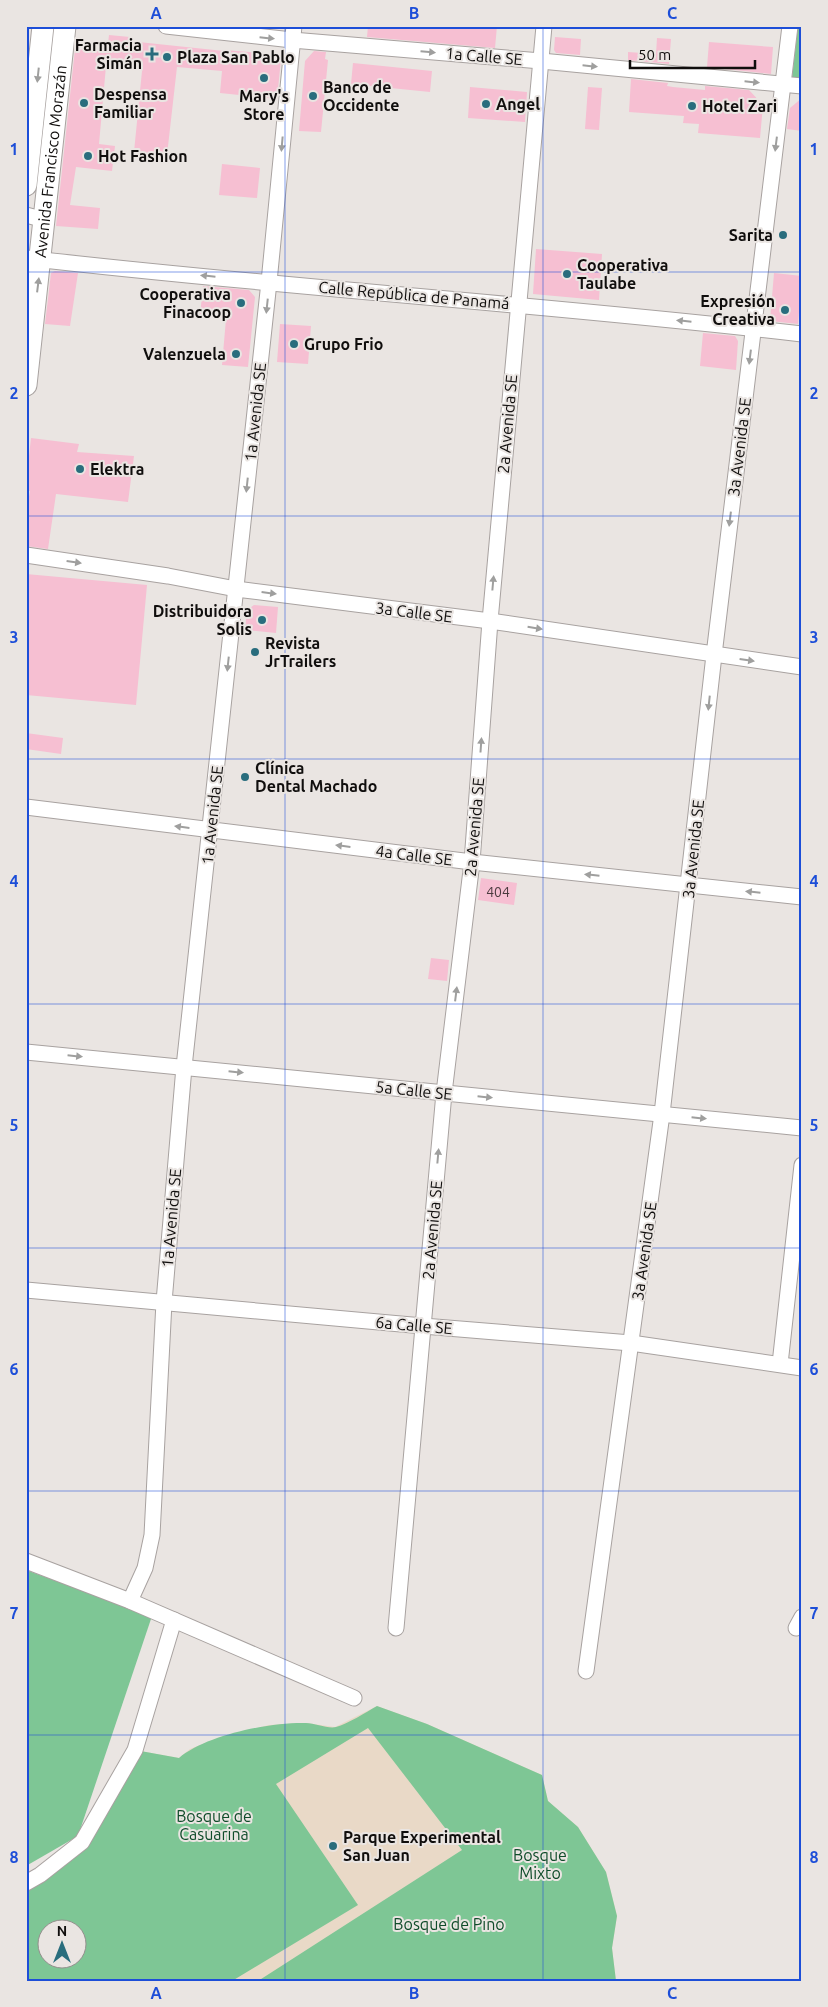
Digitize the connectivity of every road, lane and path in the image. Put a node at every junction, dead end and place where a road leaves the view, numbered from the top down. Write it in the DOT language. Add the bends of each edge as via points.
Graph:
graph roads {
  1 [pos="43,26"];
  2 [pos="65,26"];
  3 [pos="166,26"];
  4 [pos="544,26"];
  5 [pos="790,26"];
  6 [pos="293,33"];
  7 [pos="541,61"];
  8 [pos="784,85"];
  9 [pos="802,86"];
  10 [pos="26,185"];
  11 [pos="36,218"];
  12 [pos="34,258"];
  13 [pos="269,282"];
  14 [pos="518,304"];
  15 [pos="753,328"];
  16 [pos="802,334"];
  17 [pos="26,386"];
  18 [pos="26,555"];
  19 [pos="236,589"];
  20 [pos="490,621"];
  21 [pos="714,655"];
  22 [pos="802,667"];
  23 [pos="26,808"];
  24 [pos="211,830"];
  25 [pos="472,862"];
  26 [pos="689,885"];
  27 [pos="802,897"];
  28 [pos="26,1052"];
  29 [pos="184,1067"];
  30 [pos="444,1093"];
  31 [pos="662,1114"];
  32 [pos="802,1128"];
  33 [pos="802,1165"];
  34 [pos="26,1290"];
  35 [pos="164,1302"];
  36 [pos="422,1326"];
  37 [pos="631,1342"];
  38 [pos="780,1364"];
  39 [pos="802,1368"];
  40 [pos="26,1561"];
  41 [pos="130,1601"];
  42 [pos="174,1620"];
  43 [pos="396,1628"];
  44 [pos="586,1671"];
  45 [pos="354,1698"];
  46 [pos="26,1883"];
  1 -- 10 [label="main road, Avenida Francisco Morazán, one-way"];
  2 -- 11 [label="main road, Avenida Francisco Morazán"];
  3 -- 6 [label="street, 1a Calle SE, one-way"];
  4 -- 7 [label="street, 2a Avenida SE"];
  5 -- 8 [label="street, 3a Avenida SE"];
  6 -- 7 [label="street, 1a Calle SE, one-way"];
  6 -- 13 [label="street, 1a Avenida SE, one-way"];
  7 -- 8 [label="street, 1a Calle SE, one-way"];
  7 -- 14 [label="street, 2a Avenida SE"];
  8 -- 9 [label="street, 1a Calle SE"];
  8 -- 15 [label="street, 3a Avenida SE, one-way"];
  11 -- 12 [label="main road, Avenida Francisco Morazán"];
  13 -- 12 [label="street, Calle República de Panamá, one-way"];
  17 -- 12 [label="main road, Avenida Francisco Morazán, one-way"];
  13 -- 14 [label="street, Calle República de Panamá"];
  13 -- 19 [label="street, 1a Avenida SE, one-way"];
  15 -- 14 [label="street, Calle República de Panamá, one-way"];
  20 -- 14 [label="street, 2a Avenida SE, one-way"];
  15 -- 16 [label="street, Calle República de Panamá"];
  15 -- 21 [label="street, 3a Avenida SE, one-way"];
  18 -- 19 [label="street, 3a Calle SE, one-way"];
  19 -- 20 [label="street, 3a Calle SE, one-way"];
  19 -- 24 [label="street, 1a Avenida SE, one-way"];
  20 -- 21 [label="street, 3a Calle SE, one-way"];
  25 -- 20 [label="street, 2a Avenida SE, one-way"];
  21 -- 22 [label="street, 3a Calle SE, one-way"];
  21 -- 26 [label="street, 3a Avenida SE, one-way"];
  24 -- 23 [label="street, 4a Calle SE, one-way"];
  25 -- 24 [label="street, 4a Calle SE, one-way"];
  24 -- 29 [label="street, 1a Avenida SE"];
  26 -- 25 [label="street, 4a Calle SE, one-way"];
  30 -- 25 [label="street, 2a Avenida SE, one-way"];
  27 -- 26 [label="street, 4a Calle SE, one-way"];
  26 -- 31 [label="street, 3a Avenida SE"];
  28 -- 29 [label="street, 5a Calle SE, one-way"];
  29 -- 30 [label="street, 5a Calle SE, one-way"];
  29 -- 35 [label="street, 1a Avenida SE"];
  30 -- 31 [label="street, 5a Calle SE, one-way"];
  36 -- 30 [label="street, 2a Avenida SE, one-way"];
  31 -- 32 [label="street, 5a Calle SE, one-way"];
  31 -- 37 [label="street, 3a Avenida SE"];
  33 -- 38 [label="street"];
  34 -- 35 [label="street, 6a Calle SE"];
  35 -- 36 [label="street, 6a Calle SE"];
  35 -- 41 [label="street, 1a Avenida SE" via="152,1535 145,1568"];
  36 -- 37 [label="street, 6a Calle SE"];
  36 -- 43 [label="street, 2a Avenida SE"];
  37 -- 38 [label="street, 6a Calle SE"];
  37 -- 44 [label="street, 3a Avenida SE"];
  38 -- 39 [label="street, 6a Calle SE"];
  40 -- 41 [label="street"];
  41 -- 42 [label="street"];
  42 -- 45 [label="street"];
  42 -- 46 [label="street" via="135,1750 82,1842"];
}
